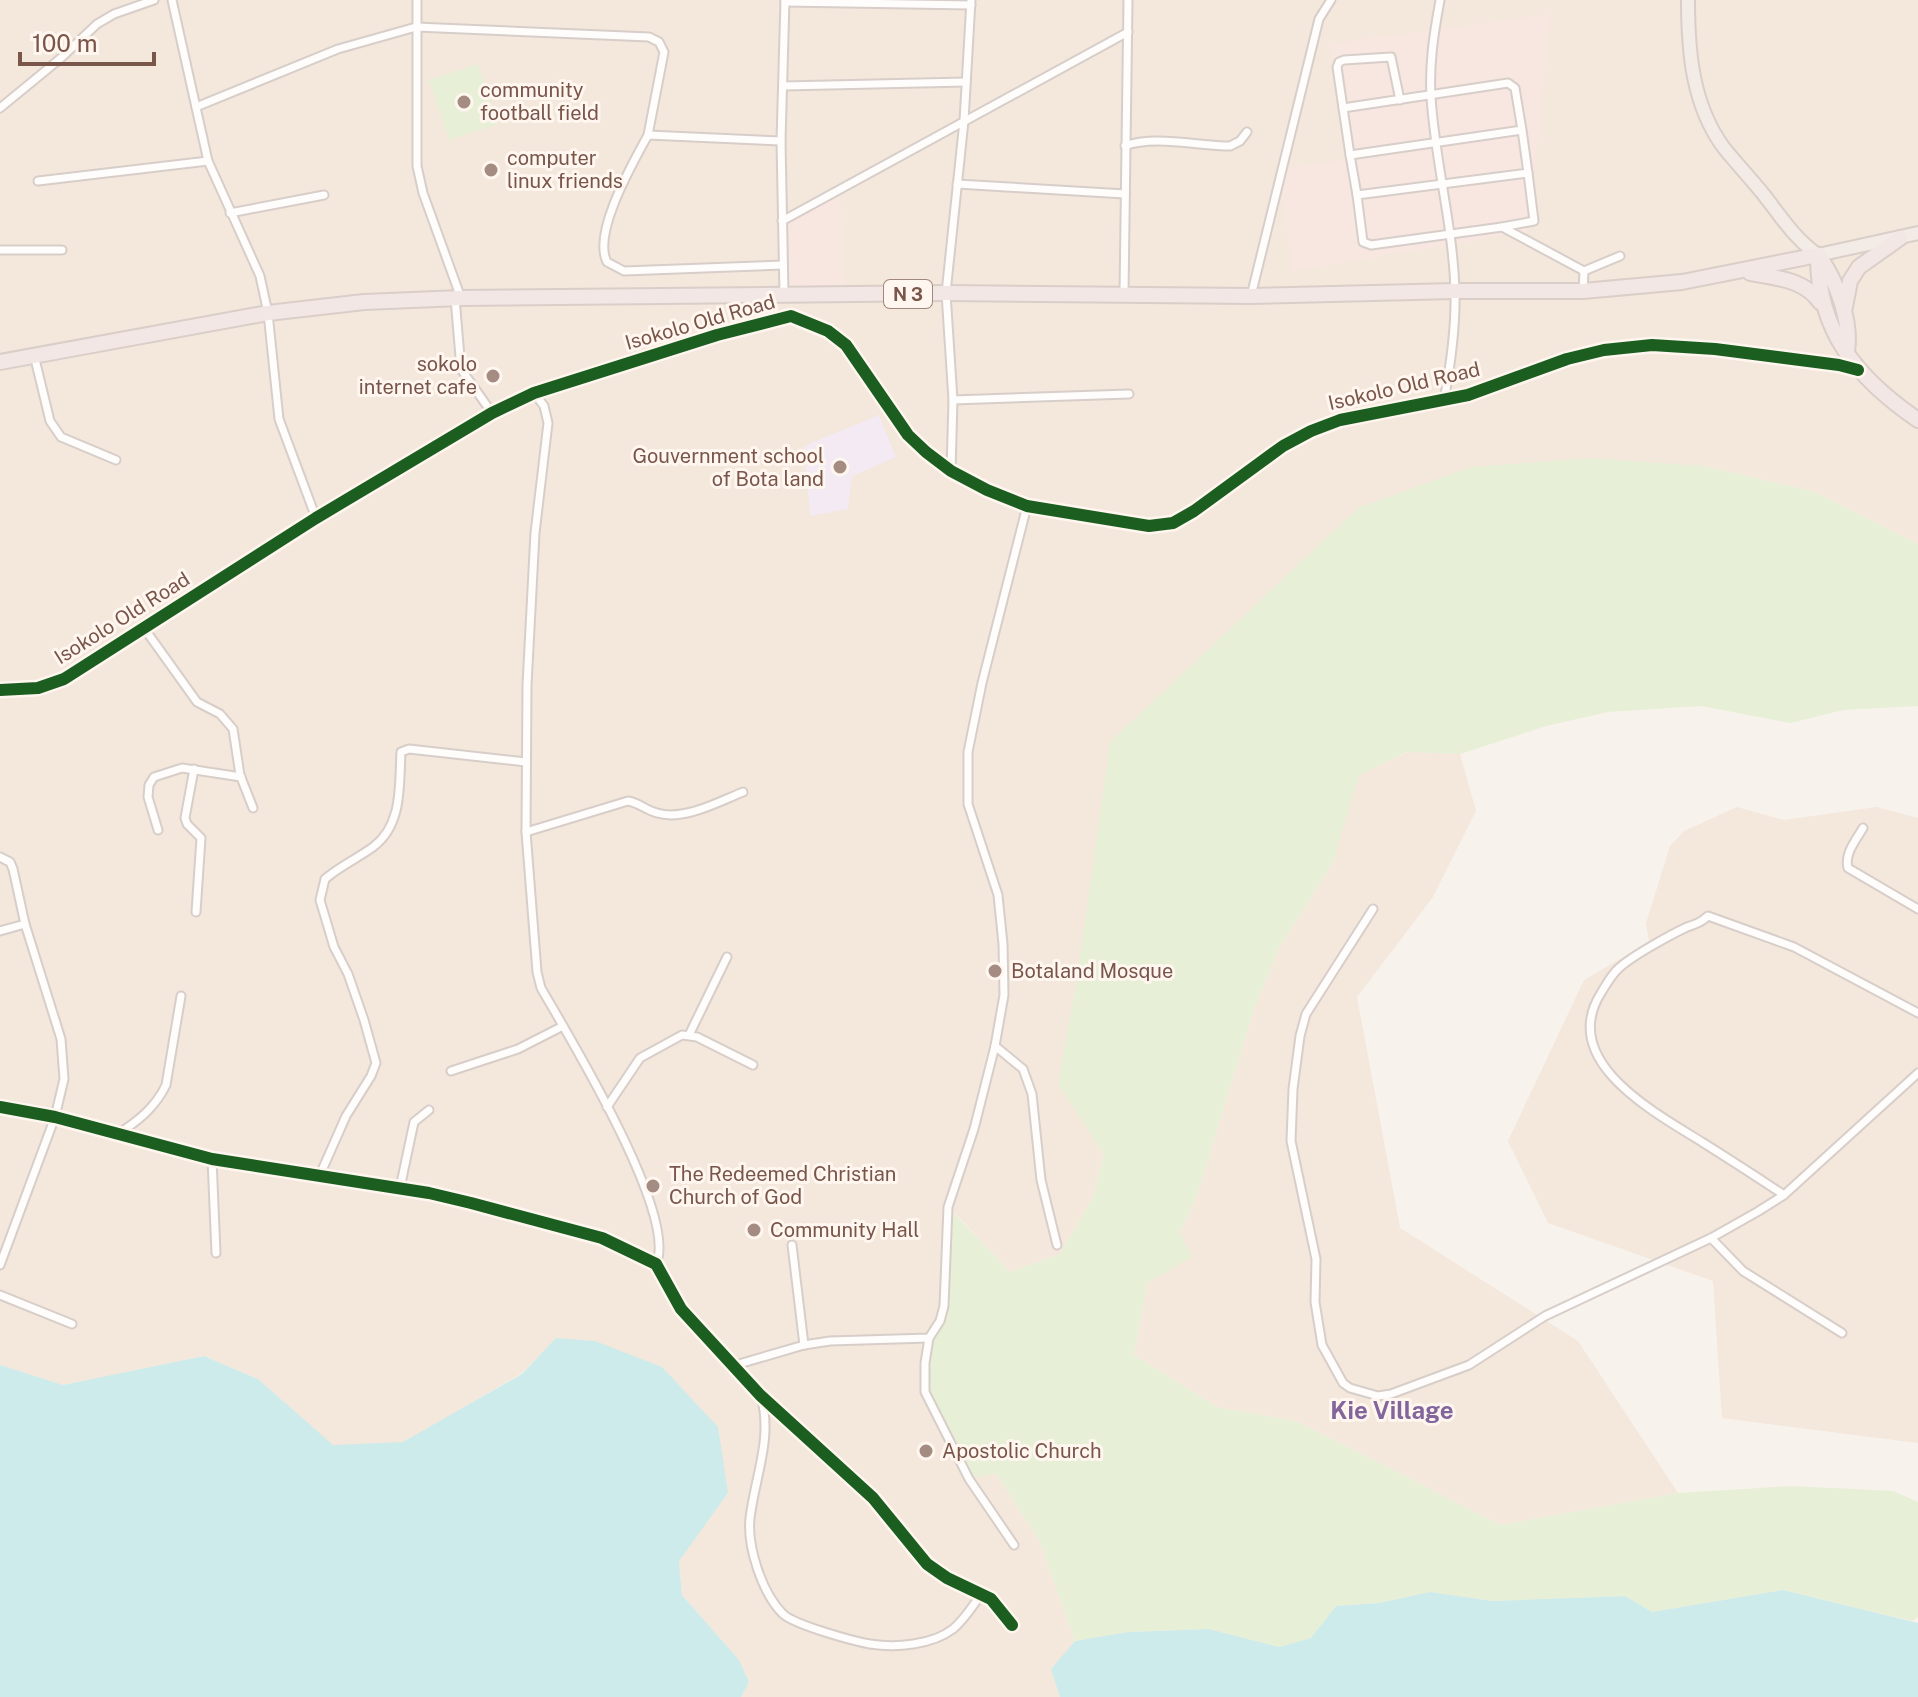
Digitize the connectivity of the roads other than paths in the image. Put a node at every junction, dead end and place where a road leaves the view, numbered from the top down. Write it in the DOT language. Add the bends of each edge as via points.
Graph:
graph roads {
  1 [pos="154,0"];
  2 [pos="172,0"];
  3 [pos="417,0"];
  4 [pos="1128,0"];
  5 [pos="1331,0"];
  6 [pos="1440,0"];
  7 [pos="1688,0"];
  8 [pos="785,1"];
  9 [pos="971,2"];
  10 [pos="416,27"];
  11 [pos="1128,32"];
  12 [pos="966,82"];
  13 [pos="783,86"];
  14 [pos="1431,96"];
  15 [pos="1400,100"];
  16 [pos="196,107"];
  17 [pos="0,108"];
  18 [pos="1343,108"];
  19 [pos="964,121"];
  20 [pos="1522,130"];
  21 [pos="1247,132"];
  22 [pos="648,135"];
  23 [pos="781,141"];
  24 [pos="1436,141"];
  25 [pos="1125,146"];
  26 [pos="1350,155"];
  27 [pos="208,161"];
  28 [pos="1528,173"];
  29 [pos="38,181"];
  30 [pos="1442,183"];
  31 [pos="957,184"];
  32 [pos="1125,194"];
  33 [pos="324,195"];
  34 [pos="1357,195"];
  35 [pos="230,213"];
  36 [pos="782,221"];
  37 [pos="1502,227"];
  38 [pos="1451,233"];
  39 [pos="1918,233"];
  40 [pos="1900,238"];
  41 [pos="0,250"];
  42 [pos="62,250"];
  43 [pos="1818,255"];
  44 [pos="1620,256"];
  45 [pos="783,265"];
  46 [pos="1584,271"];
  47 [pos="1741,271"];
  48 [pos="1455,291"];
  49 [pos="1583,291"];
  50 [pos="946,293"];
  51 [pos="1124,294"];
  52 [pos="790,295"];
  53 [pos="1251,296"];
  54 [pos="458,298"];
  55 [pos="268,313"];
  56 [pos="1836,313"];
  57 [pos="791,316"];
  58 [pos="34,355"];
  59 [pos="0,362"];
  60 [pos="1858,370"];
  61 [pos="534,393"];
  62 [pos="1129,394"];
  63 [pos="953,400"];
  64 [pos="1444,400"];
  65 [pos="492,413"];
  66 [pos="1918,420"];
  67 [pos="116,460"];
  68 [pos="951,471"];
  69 [pos="1027,506"];
  70 [pos="316,518"];
  71 [pos="144,628"];
  72 [pos="0,690"];
  73 [pos="526,762"];
  74 [pos="194,769"];
  75 [pos="241,777"];
  76 [pos="743,792"];
  77 [pos="253,808"];
  78 [pos="1863,828"];
  79 [pos="158,830"];
  80 [pos="526,832"];
  81 [pos="0,857"];
  82 [pos="1373,909"];
  83 [pos="1918,909"];
  84 [pos="196,912"];
  85 [pos="25,924"];
  86 [pos="0,931"];
  87 [pos="727,957"];
  88 [pos="181,996"];
  89 [pos="1918,1013"];
  90 [pos="563,1026"];
  91 [pos="689,1035"];
  92 [pos="995,1046"];
  93 [pos="753,1065"];
  94 [pos="451,1071"];
  95 [pos="1918,1073"];
  96 [pos="0,1107"];
  97 [pos="607,1107"];
  98 [pos="429,1110"];
  99 [pos="55,1117"];
  100 [pos="116,1135"];
  101 [pos="212,1159"];
  102 [pos="319,1177"];
  103 [pos="400,1188"];
  104 [pos="1784,1195"];
  105 [pos="1711,1238"];
  106 [pos="792,1245"];
  107 [pos="1057,1245"];
  108 [pos="216,1253"];
  109 [pos="656,1264"];
  110 [pos="0,1265"];
  111 [pos="0,1295"];
  112 [pos="72,1324"];
  113 [pos="1842,1333"];
  114 [pos="929,1338"];
  115 [pos="804,1345"];
  116 [pos="732,1366"];
  117 [pos="760,1395"];
  118 [pos="1014,1545"];
  119 [pos="980,1596"];
  120 [pos="1012,1625"];
  1 -- 17 [label="street" via="97,24"];
  2 -- 16 [label="street"];
  3 -- 10 [label="street"];
  4 -- 11 [label="street"];
  5 -- 53 [label="street" via="1319,19"];
  6 -- 14 [label="street" via="1430,49"];
  7 -- 43 [label="main road" via="1693,76 1705,112 1722,145 1800,242"];
  8 -- 9 [label="street"];
  8 -- 13 [label="street"];
  9 -- 12 [label="street"];
  10 -- 16 [label="street" via="338,49"];
  10 -- 22 [label="street" via="649,37 664,52"];
  10 -- 54 [label="street" via="417,166"];
  11 -- 19 [label="street"];
  11 -- 25 [label="street"];
  12 -- 13 [label="street"];
  12 -- 19 [label="street"];
  13 -- 23 [label="street"];
  14 -- 15 [label="street"];
  14 -- 20 [label="street" via="1512,84"];
  14 -- 24 [label="street"];
  15 -- 18 [label="street"];
  15 -- 18 [label="street" via="1391,57 1344,60 1337,67"];
  16 -- 27 [label="street"];
  18 -- 26 [label="street"];
  19 -- 31 [label="street"];
  19 -- 36 [label="street"];
  20 -- 24 [label="street"];
  20 -- 28 [label="street"];
  21 -- 25 [label="street" via="1230,146"];
  22 -- 23 [label="street"];
  22 -- 45 [label="street" via="619,188 601,246 607,262 624,271"];
  23 -- 36 [label="street"];
  24 -- 26 [label="street"];
  24 -- 30 [label="street"];
  25 -- 32 [label="street"];
  26 -- 34 [label="street"];
  27 -- 29 [label="street"];
  27 -- 35 [label="street"];
  28 -- 30 [label="street"];
  28 -- 37 [label="street" via="1534,221"];
  30 -- 34 [label="street"];
  30 -- 38 [label="street"];
  31 -- 32 [label="street"];
  31 -- 50 [label="street"];
  32 -- 51 [label="street"];
  33 -- 35 [label="street"];
  34 -- 38 [label="street" via="1363,242"];
  35 -- 55 [label="street" via="260,276"];
  36 -- 45 [label="street"];
  37 -- 38 [label="street"];
  37 -- 46 [label="street"];
  38 -- 48 [label="street"];
  39 -- 40 [label="main road"];
  40 -- 43 [label="main road"];
  40 -- 56 [label="highway" via="1859,267"];
  41 -- 42 [label="street"];
  43 -- 47 [label="highway, N 3"];
  43 -- 56 [label="highway" via="1817,278"];
  44 -- 46 [label="street"];
  45 -- 52 [label="street"];
  46 -- 49 [label="street"];
  47 -- 49 [label="highway, N 3"];
  47 -- 56 [label="highway" via="1798,283"];
  48 -- 49 [label="highway, N 3"];
  48 -- 53 [label="highway, N 3"];
  48 -- 64 [label="street"];
  50 -- 51 [label="highway, N 3"];
  50 -- 52 [label="highway, N 3"];
  50 -- 63 [label="street"];
  51 -- 53 [label="highway, N 3"];
  52 -- 54 [label="highway, N 3"];
  52 -- 57 [label="street"];
  54 -- 55 [label="highway, N 3"];
  54 -- 65 [label="street" via="461,369"];
  55 -- 58 [label="highway, N 3"];
  55 -- 70 [label="street" via="279,419"];
  56 -- 60 [label="highway" via="1839,343"];
  57 -- 61 [label="street, Isokolo Old Road"];
  57 -- 68 [label="street, Isokolo Old Road" via="846,345 908,435"];
  58 -- 59 [label="highway, N 3"];
  58 -- 67 [label="street" via="50,421 61,437"];
  60 -- 64 [label="street, Isokolo Old Road" via="1652,345 1567,359"];
  60 -- 66 [label="highway"];
  61 -- 65 [label="street, Isokolo Old Road"];
  61 -- 73 [label="street" via="548,423 533,568"];
  62 -- 63 [label="street"];
  63 -- 68 [label="street"];
  64 -- 69 [label="street, Isokolo Old Road" via="1340,420 1311,431 1173,523 1149,526"];
  65 -- 70 [label="street, Isokolo Old Road"];
  68 -- 69 [label="street, Isokolo Old Road"];
  69 -- 92 [label="street" via="968,752 971,820 995,882 1001,921 1004,995"];
  70 -- 71 [label="street, Isokolo Old Road"];
  71 -- 72 [label="street, Isokolo Old Road" via="49,686"];
  71 -- 75 [label="street" via="197,702 220,714 233,729"];
  73 -- 80 [label="street"];
  73 -- 102 [label="street" via="401,752 396,816 388,831 371,849 325,879 320,900 376,1063"];
  74 -- 75 [label="street"];
  74 -- 79 [label="street" via="154,777 149,785"];
  74 -- 84 [label="street" via="185,818 201,838"];
  75 -- 77 [label="street"];
  76 -- 80 [label="street" via="676,815 658,814 628,801"];
  78 -- 83 [label="street" via="1846,860 1848,868"];
  80 -- 90 [label="street" via="537,972"];
  81 -- 85 [label="street" via="13,869"];
  82 -- 105 [label="street" via="1306,1014 1291,1123 1294,1167 1316,1259 1319,1333 1343,1383 1378,1396 1425,1383 1469,1365 1545,1316"];
  85 -- 86 [label="street"];
  85 -- 99 [label="street" via="61,1039 64,1079"];
  87 -- 91 [label="street"];
  88 -- 100 [label="street" via="166,1085 137,1122"];
  89 -- 104 [label="street" via="1794,947 1708,916 1613,975 1590,1019 1600,1061 1623,1089"];
  90 -- 94 [label="street" via="518,1049"];
  90 -- 97 [label="street"];
  91 -- 93 [label="street"];
  91 -- 97 [label="street" via="640,1058"];
  92 -- 107 [label="street" via="1023,1069 1032,1094 1041,1180"];
  92 -- 114 [label="street" via="948,1207 944,1306"];
  95 -- 104 [label="street"];
  96 -- 99 [label="street"];
  97 -- 109 [label="street" via="638,1168 651,1208 660,1257"];
  98 -- 103 [label="street" via="414,1122"];
  99 -- 100 [label="street"];
  99 -- 110 [label="street"];
  100 -- 101 [label="street"];
  101 -- 102 [label="street"];
  101 -- 108 [label="street"];
  102 -- 103 [label="street"];
  103 -- 109 [label="street" via="602,1238"];
  104 -- 105 [label="street"];
  105 -- 113 [label="street" via="1743,1271"];
  106 -- 115 [label="street"];
  109 -- 116 [label="street" via="681,1309"];
  111 -- 112 [label="street"];
  114 -- 115 [label="street"];
  114 -- 118 [label="street" via="925,1392 969,1479"];
  115 -- 116 [label="street"];
  116 -- 117 [label="street"];
  117 -- 119 [label="street" via="873,1498 927,1564"];
  117 -- 119 [label="street" via="766,1422 749,1538 754,1562 784,1615 871,1644 905,1645 945,1634"];
  119 -- 120 [label="street" via="991,1599"];
}
